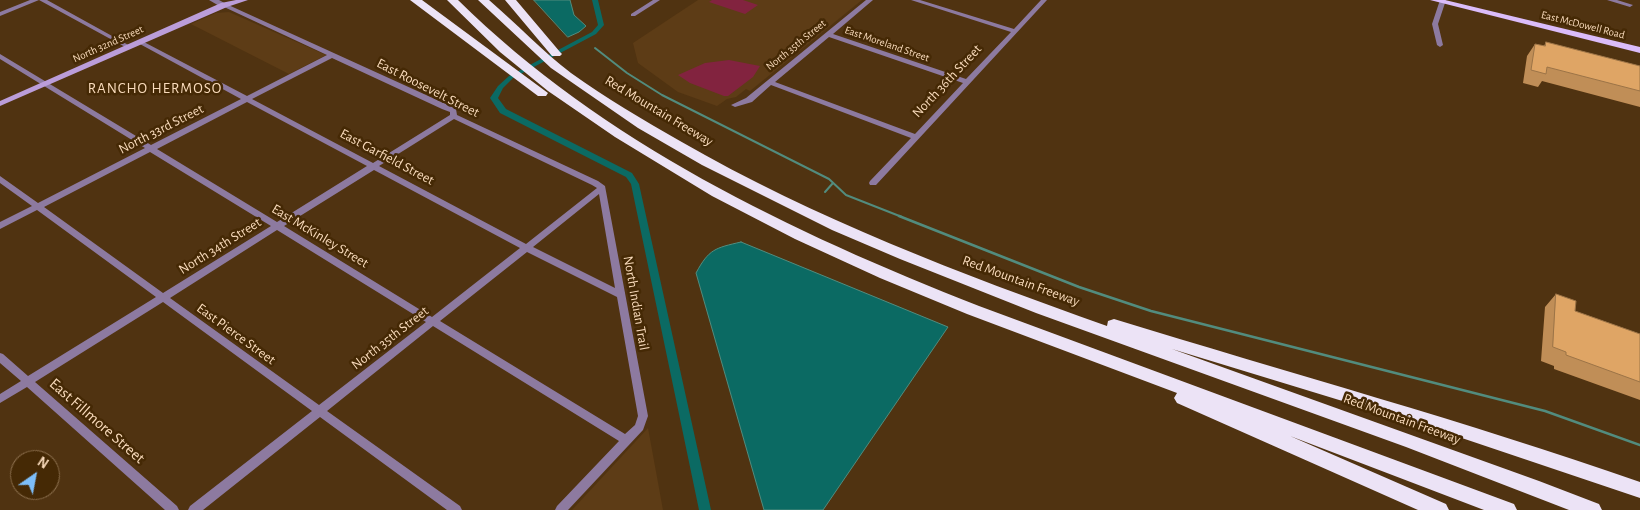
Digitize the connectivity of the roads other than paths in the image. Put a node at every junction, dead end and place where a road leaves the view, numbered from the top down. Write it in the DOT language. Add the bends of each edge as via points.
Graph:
graph roads {
  1 [pos="36,0"];
  2 [pos="42,0"];
  3 [pos="213,0"];
  4 [pos="232,0"];
  5 [pos="244,0"];
  6 [pos="415,0"];
  7 [pos="452,0"];
  8 [pos="483,0"];
  9 [pos="510,0"];
  10 [pos="657,0"];
  11 [pos="870,0"];
  12 [pos="914,0"];
  13 [pos="1044,0"];
  14 [pos="1610,0"];
  15 [pos="1623,0"];
  16 [pos="1440,1"];
  17 [pos="224,5"];
  18 [pos="0,14"];
  19 [pos="633,15"];
  20 [pos="1015,31"];
  21 [pos="829,35"];
  22 [pos="140,42"];
  23 [pos="1440,45"];
  24 [pos="129,47"];
  25 [pos="1640,50"];
  26 [pos="332,55"];
  27 [pos="0,56"];
  28 [pos="566,69"];
  29 [pos="770,82"];
  30 [pos="968,82"];
  31 [pos="45,84"];
  32 [pos="538,84"];
  33 [pos="248,98"];
  34 [pos="0,104"];
  35 [pos="736,105"];
  36 [pos="454,116"];
  37 [pos="916,137"];
  38 [pos="151,148"];
  39 [pos="374,166"];
  40 [pos="0,179"];
  41 [pos="873,183"];
  42 [pos="602,188"];
  43 [pos="38,207"];
  44 [pos="0,226"];
  45 [pos="278,226"];
  46 [pos="527,248"];
  47 [pos="952,275"];
  48 [pos="621,295"];
  49 [pos="162,298"];
  50 [pos="433,322"];
  51 [pos="0,357"];
  52 [pos="1096,357"];
  53 [pos="28,381"];
  54 [pos="0,399"];
  55 [pos="319,411"];
  56 [pos="626,440"];
  57 [pos="1640,490"];
  58 [pos="173,510"];
  59 [pos="194,510"];
  60 [pos="456,510"];
  61 [pos="561,510"];
  62 [pos="1439,510"];
  63 [pos="1507,510"];
  64 [pos="1592,510"];
  1 -- 18 [label="street"];
  2 -- 24 [label="street"];
  3 -- 17 [label="street, East Roosevelt Street"];
  4 -- 17 [label="main road, North 32nd Street"];
  5 -- 17 [label="main road, North 32nd Street"];
  6 -- 32 [label="highway" via="492,58"];
  7 -- 32 [label="highway"];
  8 -- 28 [label="highway, Red Mountain Freeway" via="528,41"];
  9 -- 28 [label="highway"];
  10 -- 19 [label="street"];
  11 -- 21 [label="street, North 35th Street"];
  12 -- 20 [label="street"];
  13 -- 20 [label="street, North 36th Street"];
  14 -- 15 [label="street" via="1633,6"];
  16 -- 23 [label="street" via="1435,24"];
  16 -- 25 [label="main road, East McDowell Road"];
  17 -- 22 [label="main road, North 32nd Street"];
  17 -- 26 [label="street, East Roosevelt Street"];
  20 -- 30 [label="street, North 36th Street"];
  21 -- 29 [label="street, North 35th Street"];
  21 -- 30 [label="street, East Moreland Street"];
  22 -- 24 [label="main road, North 32nd Street"];
  22 -- 33 [label="street, East Garfield Street"];
  24 -- 31 [label="main road, North 32nd Street"];
  26 -- 33 [label="street, North 33rd Street"];
  26 -- 36 [label="street, East Roosevelt Street" via="445,107"];
  27 -- 31 [label="street, East McKinley Street"];
  28 -- 47 [label="highway, Red Mountain Freeway" via="578,83 677,145 800,209"];
  29 -- 35 [label="street, North 35th Street" via="749,100"];
  29 -- 37 [label="street"];
  30 -- 37 [label="street, North 36th Street"];
  31 -- 34 [label="main road, North 32nd Street"];
  31 -- 38 [label="street, East McKinley Street"];
  32 -- 52 [label="highway" via="570,113 628,149 755,213 864,265"];
  33 -- 38 [label="street, North 33rd Street"];
  33 -- 39 [label="street, East Garfield Street"];
  36 -- 39 [label="street, North 34th Street"];
  36 -- 42 [label="street, East Roosevelt Street"];
  37 -- 41 [label="street, North 36th Street"];
  38 -- 43 [label="street, North 33rd Street"];
  38 -- 45 [label="street, East McKinley Street"];
  39 -- 45 [label="street, North 34th Street"];
  39 -- 46 [label="street, East Garfield Street"];
  40 -- 43 [label="street, East Pierce Street"];
  42 -- 46 [label="street, North 35th Street"];
  42 -- 48 [label="street, North Indian Trail"];
  43 -- 44 [label="street, North 33rd Street"];
  43 -- 49 [label="street, East Pierce Street"];
  45 -- 49 [label="street, North 34th Street"];
  45 -- 50 [label="street, East McKinley Street"];
  46 -- 48 [label="street, East Garfield Street"];
  46 -- 50 [label="street, North 35th Street"];
  47 -- 57 [label="highway" via="1495,441"];
  47 -- 64 [label="highway, Red Mountain Freeway"];
  48 -- 56 [label="street, North Indian Trail" via="643,416 642,422"];
  49 -- 53 [label="street, North 34th Street"];
  49 -- 55 [label="street, East Pierce Street"];
  50 -- 55 [label="street, North 35th Street"];
  50 -- 56 [label="street, East McKinley Street"];
  51 -- 53 [label="street, East Fillmore Street"];
  52 -- 62 [label="highway" via="1207,410"];
  52 -- 63 [label="highway"];
  53 -- 54 [label="street, North 34th Street"];
  53 -- 58 [label="street, East Fillmore Street"];
  55 -- 59 [label="street, North 35th Street"];
  55 -- 60 [label="street, East Pierce Street"];
  56 -- 61 [label="street"];
}
